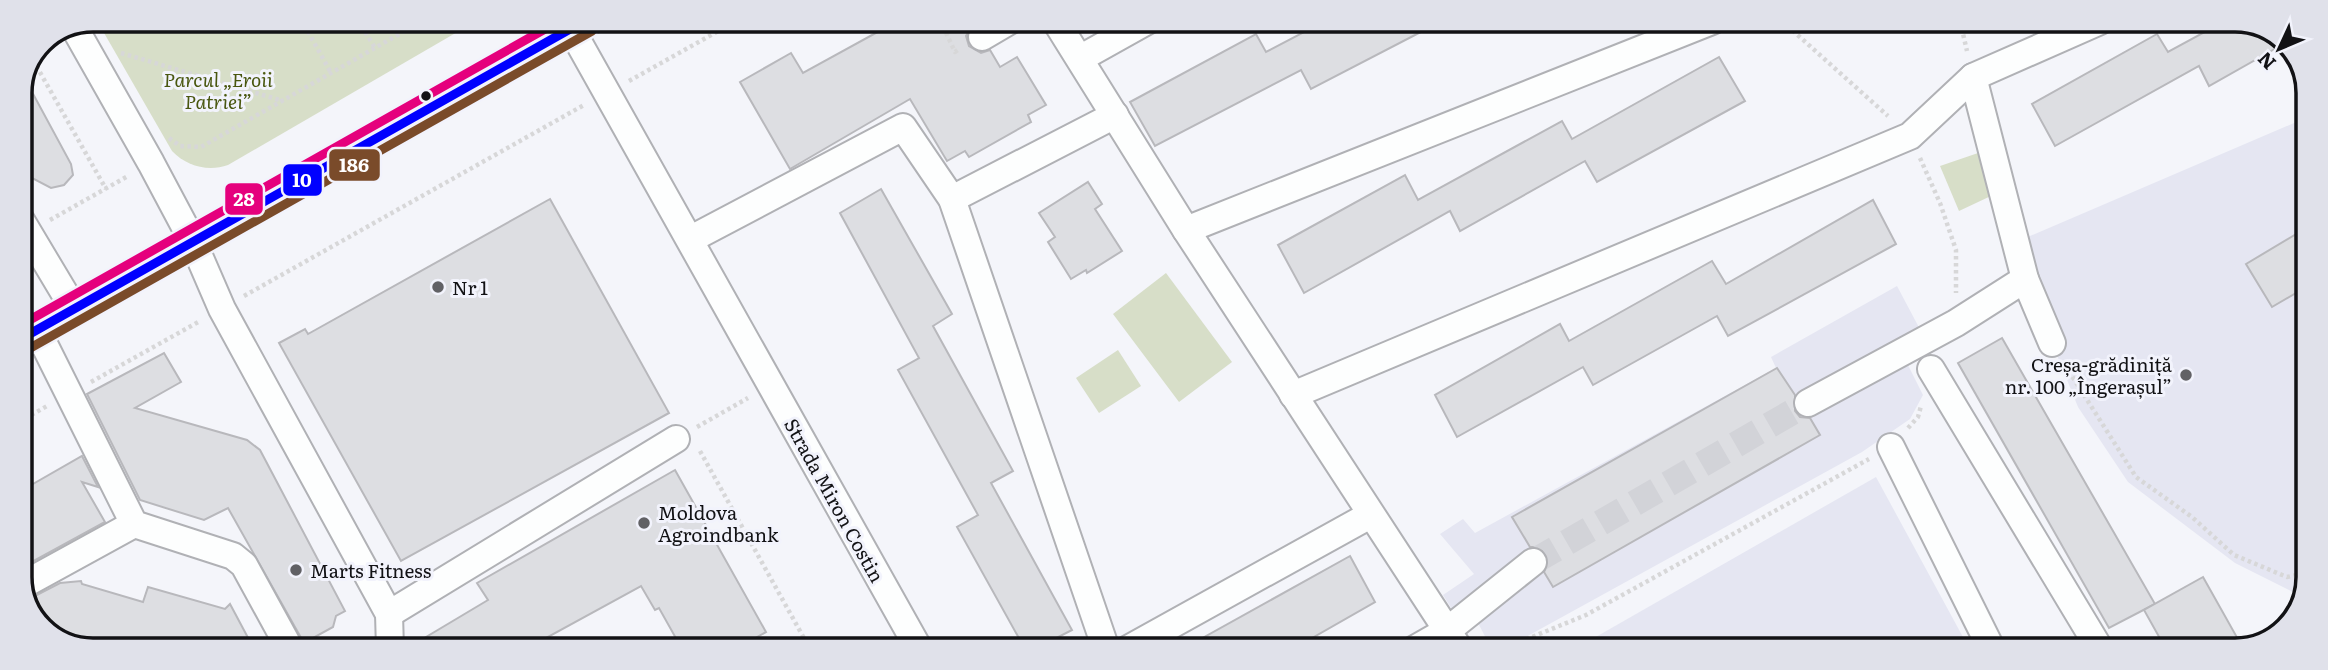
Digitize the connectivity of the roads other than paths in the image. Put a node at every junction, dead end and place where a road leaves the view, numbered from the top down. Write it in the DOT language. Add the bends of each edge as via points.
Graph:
graph roads {
  1 [pos="558,32"];
  2 [pos="578,32"];
  3 [pos="991,32"];
  4 [pos="1064,32"];
  5 [pos="1128,32"];
  6 [pos="1684,32"];
  7 [pos="2077,32"];
  8 [pos="78,34"];
  9 [pos="982,37"];
  10 [pos="1082,58"];
  11 [pos="1973,77"];
  12 [pos="1115,115"];
  13 [pos="953,199"];
  14 [pos="1186,230"];
  15 [pos="32,238"];
  16 [pos="691,239"];
  17 [pos="193,242"];
  18 [pos="2025,279"];
  19 [pos="74,309"];
  20 [pos="32,333"];
  21 [pos="32,341"];
  22 [pos="2052,343"];
  23 [pos="1931,369"];
  24 [pos="1293,395"];
  25 [pos="1808,403"];
  26 [pos="687,438"];
  27 [pos="1891,447"];
  28 [pos="1370,514"];
  29 [pos="134,524"];
  30 [pos="1532,562"];
  31 [pos="32,580"];
  32 [pos="389,614"];
  33 [pos="284,638"];
  34 [pos="390,638"];
  35 [pos="913,638"];
  36 [pos="1103,638"];
  37 [pos="1148,638"];
  38 [pos="1453,638"];
  39 [pos="1456,638"];
  40 [pos="1986,638"];
  41 [pos="2093,638"];
  1 -- 17 [label="main road"];
  2 -- 16 [label="street, Strada Miron Costin" via="607,93"];
  3 -- 9 [label="street"];
  4 -- 10 [label="street"];
  5 -- 10 [label="street"];
  6 -- 14 [label="street"];
  7 -- 11 [label="street"];
  8 -- 17 [label="street"];
  10 -- 12 [label="street"];
  11 -- 18 [label="street"];
  11 -- 24 [label="street" via="1910,136"];
  12 -- 13 [label="street"];
  12 -- 14 [label="street"];
  13 -- 16 [label="street" via="903,127"];
  13 -- 36 [label="street"];
  14 -- 24 [label="street"];
  15 -- 19 [label="street"];
  16 -- 35 [label="street, Strada Miron Costin"];
  17 -- 19 [label="main road"];
  17 -- 32 [label="street" via="222,309"];
  18 -- 22 [label="street"];
  18 -- 25 [label="street" via="1956,323"];
  19 -- 20 [label="main road"];
  21 -- 29 [label="street" via="69,394"];
  23 -- 41 [label="street"];
  24 -- 28 [label="street"];
  26 -- 32 [label="street"];
  27 -- 40 [label="street"];
  28 -- 37 [label="street"];
  28 -- 38 [label="street"];
  29 -- 31 [label="street"];
  29 -- 33 [label="street" via="233,555 244,565"];
  30 -- 39 [label="street"];
  32 -- 34 [label="street"];
}
